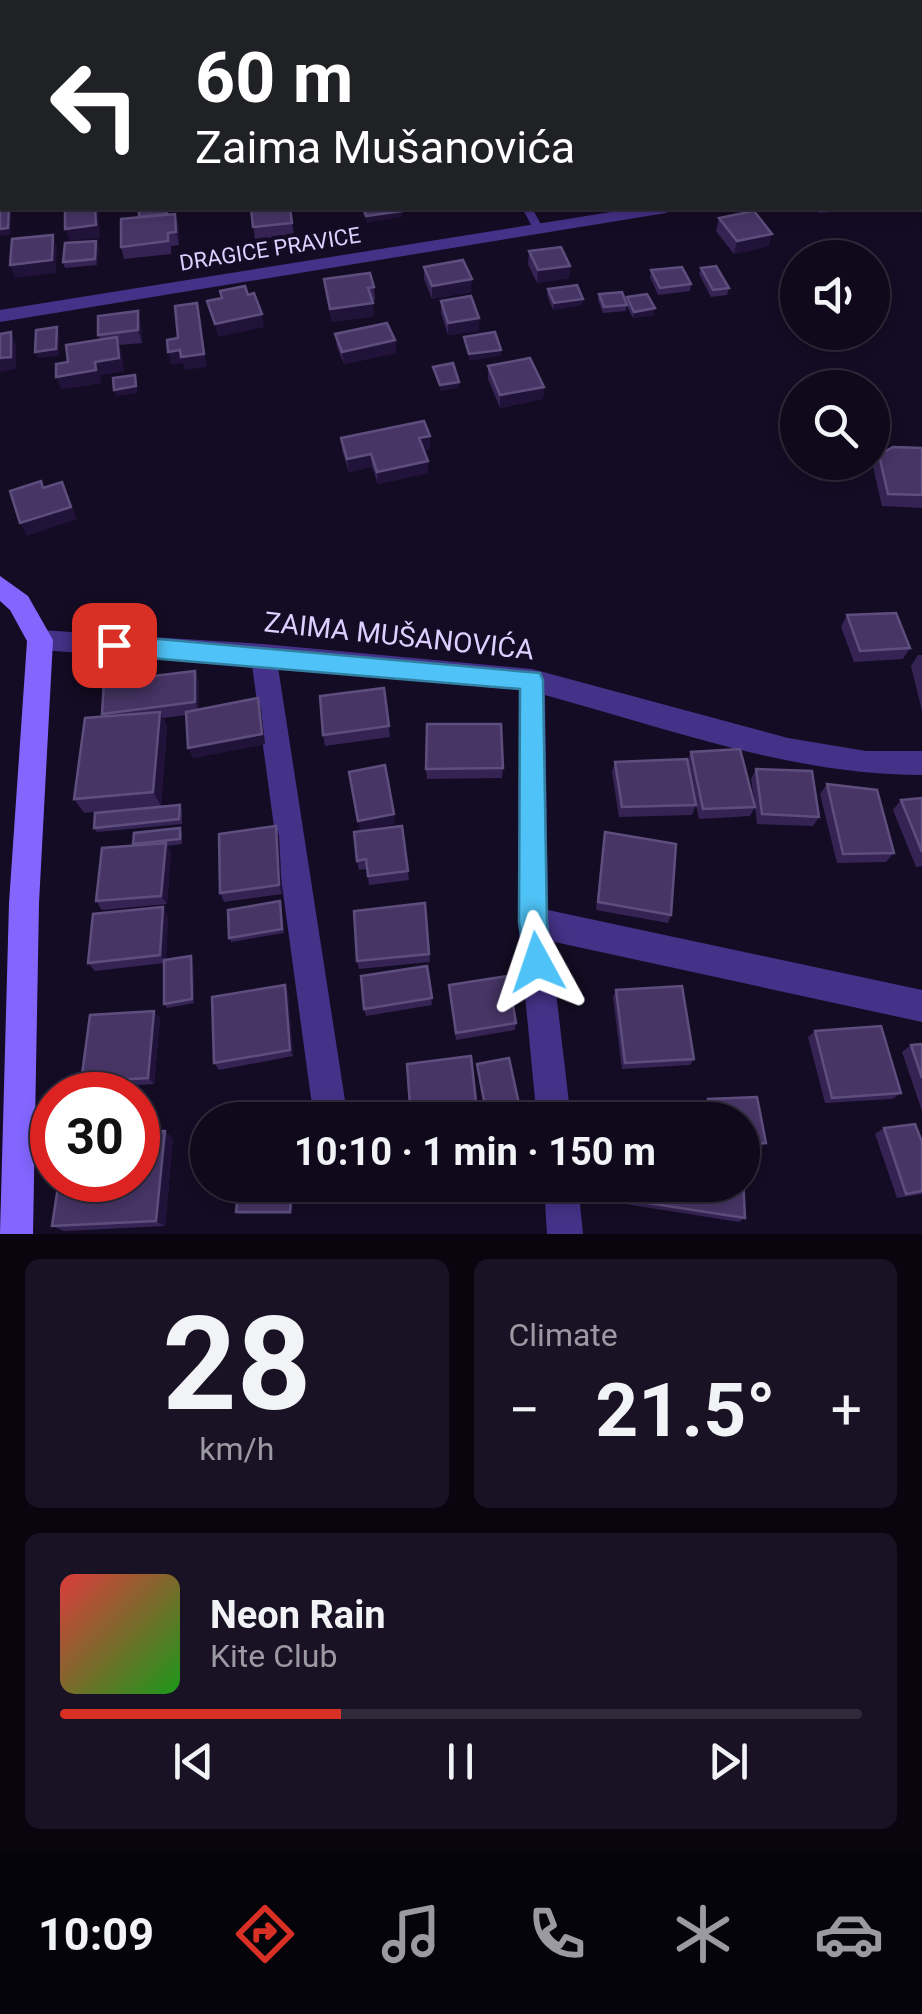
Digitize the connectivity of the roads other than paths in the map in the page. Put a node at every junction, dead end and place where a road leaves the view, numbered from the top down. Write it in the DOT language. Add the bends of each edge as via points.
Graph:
graph roads {
  1 [pos="528,210"];
  2 [pos="653,210"];
  3 [pos="538,228"];
  4 [pos="0,316"];
  5 [pos="0,586"];
  6 [pos="40,640"];
  7 [pos="264,655"];
  8 [pos="532,680"];
  9 [pos="922,762"];
  10 [pos="533,922"];
  11 [pos="922,1006"];
  12 [pos="328,1102"];
  13 [pos="552,1102"];
  14 [pos="562,1202"];
  15 [pos="14,1234"];
  16 [pos="565,1234"];
  1 -- 3 [label="lane"];
  2 -- 3 [label="street, DRAGICE PRAVICE"];
  3 -- 4 [label="street, DRAGICE PRAVICE"];
  5 -- 6 [label="street"];
  6 -- 7 [label="street, ZAIMA MUŠANOVIĆA"];
  6 -- 15 [label="street"];
  7 -- 8 [label="street, ZAIMA MUŠANOVIĆA"];
  7 -- 12 [label="street"];
  8 -- 9 [label="street, ZAIMA MUŠANOVIĆA" via="788,750 866,763"];
  8 -- 10 [label="street"];
  10 -- 11 [label="street"];
  10 -- 13 [label="street"];
  14 -- 16 [label="street"];
}
